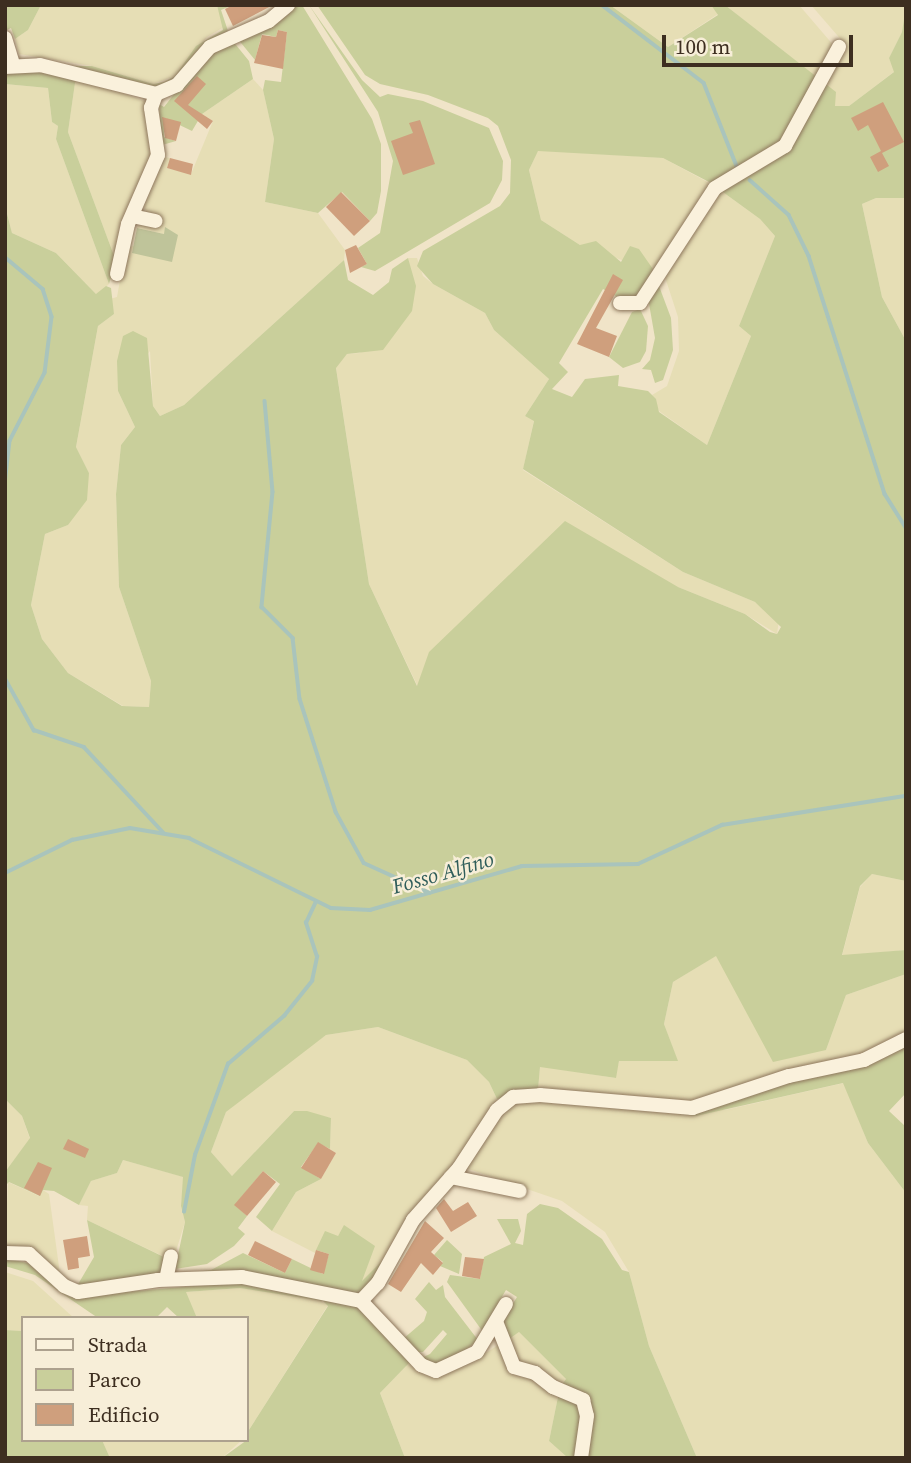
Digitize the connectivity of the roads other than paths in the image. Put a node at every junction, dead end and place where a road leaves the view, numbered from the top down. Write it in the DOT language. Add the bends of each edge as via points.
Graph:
graph roads {
  1 [pos="288,5"];
  2 [pos="5,38"];
  3 [pos="839,47"];
  4 [pos="9,65"];
  5 [pos="156,93"];
  6 [pos="132,216"];
  7 [pos="155,221"];
  8 [pos="117,274"];
  9 [pos="620,303"];
  10 [pos="906,1039"];
  11 [pos="452,1177"];
  12 [pos="520,1191"];
  13 [pos="5,1253"];
  14 [pos="171,1256"];
  15 [pos="167,1275"];
  16 [pos="361,1301"];
  17 [pos="506,1304"];
  18 [pos="497,1324"];
  19 [pos="581,1458"];
  1 -- 5 [label="street" via="269,21 210,47 177,85"];
  2 -- 4 [label="street"];
  3 -- 9 [label="street" via="785,146 715,188 640,303"];
  4 -- 5 [label="street" via="91,75"];
  5 -- 6 [label="street" via="151,108 158,155"];
  6 -- 7 [label="street"];
  6 -- 8 [label="street"];
  10 -- 11 [label="street" via="864,1060 789,1076 692,1108 540,1095 513,1097 503,1103"];
  11 -- 12 [label="street"];
  11 -- 16 [label="street" via="413,1220 378,1283"];
  13 -- 16 [label="street" via="29,1254 64,1286 79,1292 158,1280 242,1277"];
  14 -- 15 [label="street"];
  16 -- 18 [label="street" via="421,1365 436,1371 477,1352"];
  17 -- 18 [label="street"];
  18 -- 19 [label="street" via="514,1367 535,1373 583,1400 587,1416"];
}
